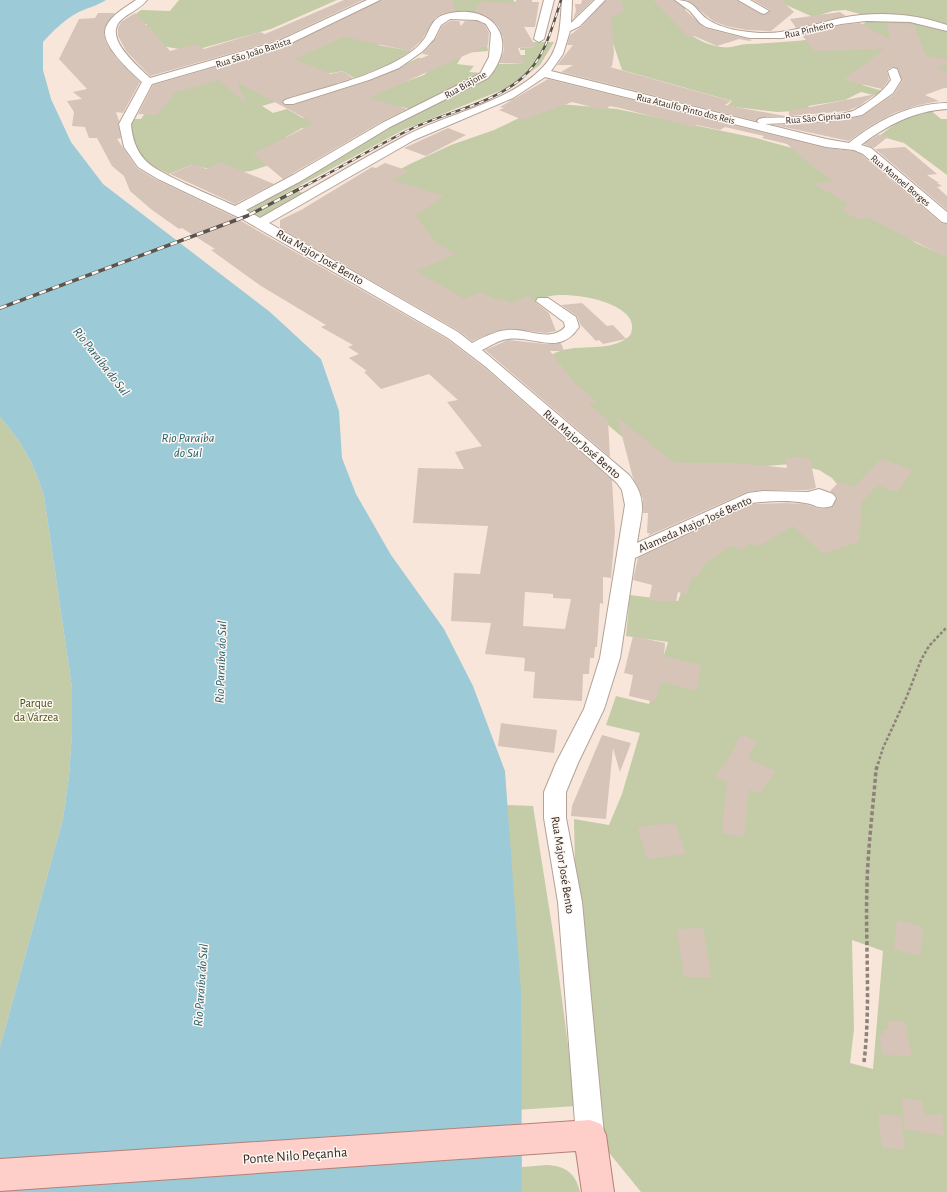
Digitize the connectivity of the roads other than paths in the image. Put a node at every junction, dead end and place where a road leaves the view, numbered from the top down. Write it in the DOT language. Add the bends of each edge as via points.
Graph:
graph roads {
  1 [pos="142,0"];
  2 [pos="375,0"];
  3 [pos="549,0"];
  4 [pos="567,0"];
  5 [pos="600,0"];
  6 [pos="680,0"];
  7 [pos="743,0"];
  8 [pos="764,11"];
  9 [pos="947,28"];
  10 [pos="565,30"];
  11 [pos="539,39"];
  12 [pos="893,70"];
  13 [pos="544,73"];
  14 [pos="148,82"];
  15 [pos="289,102"];
  16 [pos="947,106"];
  17 [pos="740,121"];
  18 [pos="852,146"];
  19 [pos="237,210"];
  20 [pos="947,219"];
  21 [pos="260,223"];
  22 [pos="543,301"];
  23 [pos="471,349"];
  24 [pos="813,498"];
  25 [pos="626,555"];
  26 [pos="577,1136"];
  27 [pos="0,1175"];
  28 [pos="598,1192"];
  1 -- 14 [label="street" via="119,18 110,28 110,32 116,48"];
  2 -- 14 [label="street, Rua São João Batista" via="283,43"];
  3 -- 11 [label="street"];
  4 -- 10 [label="street"];
  5 -- 10 [label="street" via="576,24"];
  6 -- 9 [label="street, Rua Pinheiro" via="710,25 762,36 781,35 867,18 920,20"];
  7 -- 8 [label="street"];
  10 -- 13 [label="street" via="556,58"];
  12 -- 17 [label="street, Rua São Cipriano" via="896,80 894,86 858,113 831,118"];
  13 -- 17 [label="street, Rua Ataulfo Pinto dos Reis"];
  13 -- 21 [label="street" via="524,88 486,107 410,138"];
  14 -- 19 [label="street, Rua Major José Bento" via="126,124 130,147 137,158 148,169"];
  15 -- 19 [label="street, Rua Biajone" via="368,76 405,60 425,44 436,23 448,17 465,15 479,18 489,22 494,28 497,52 492,68 484,76 386,125"];
  16 -- 18 [label="street" via="930,106 912,111 881,126"];
  17 -- 18 [label="street, Rua Ataulfo Pinto dos Reis" via="826,143"];
  18 -- 20 [label="street, Rua Manoel Borges" via="867,151"];
  19 -- 21 [label="street, Rua Major José Bento"];
  21 -- 23 [label="street, Rua Major José Bento" via="418,314"];
  22 -- 23 [label="street" via="571,320 572,327 566,333 549,339 507,334"];
  23 -- 25 [label="street, Rua Major José Bento" via="626,482 634,505"];
  24 -- 25 [label="street, Alameda Major José Bento" via="748,498"];
  25 -- 26 [label="street, Rua Major José Bento" via="610,658 594,709 555,792 555,818 570,902"];
  26 -- 27 [label="main road, Ponte Nilo Peçanha"];
  26 -- 28 [label="main road"];
}
